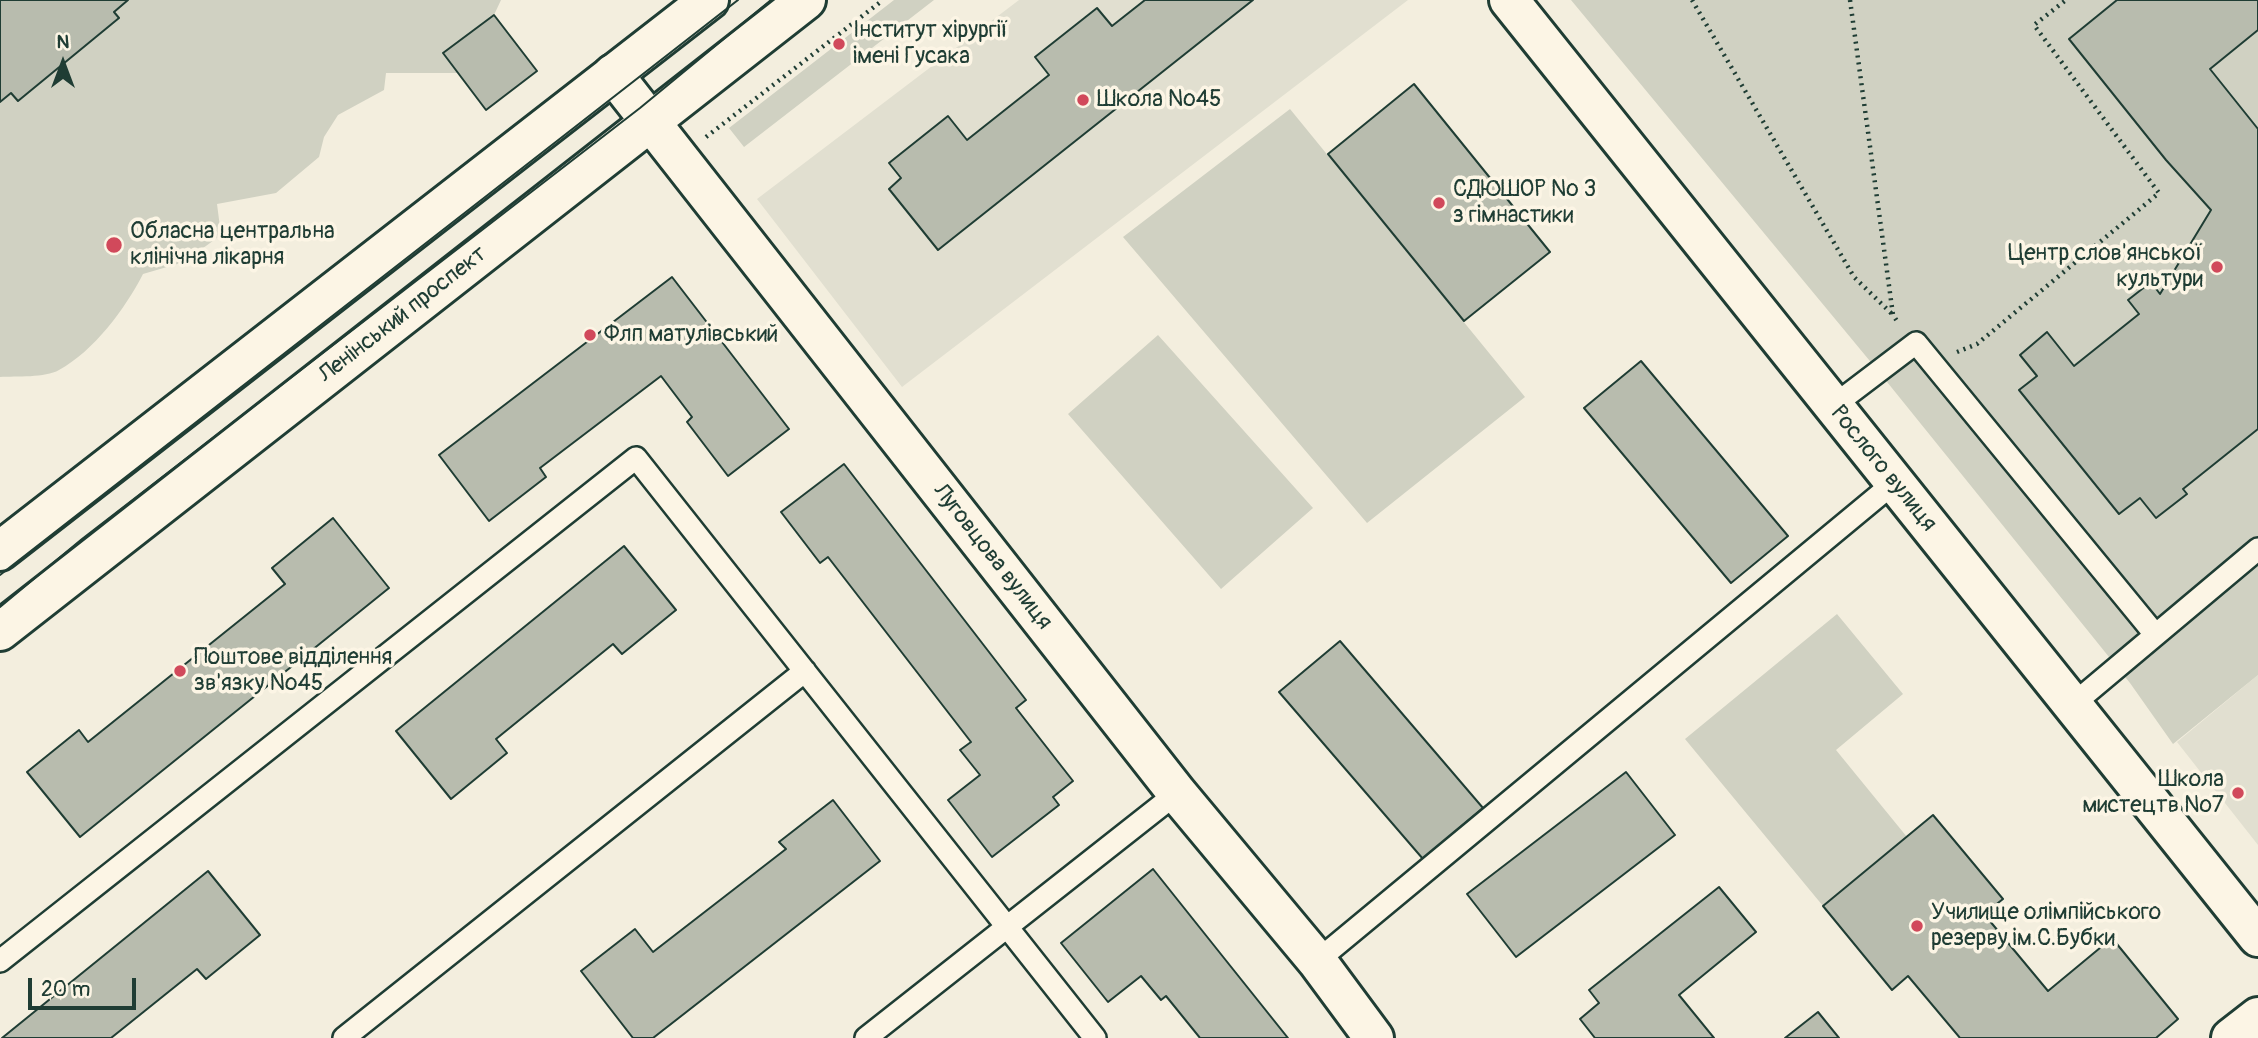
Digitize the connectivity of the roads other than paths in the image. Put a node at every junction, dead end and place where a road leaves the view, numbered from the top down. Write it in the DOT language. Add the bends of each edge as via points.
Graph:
graph roads {
  1 [pos="709,0"];
  2 [pos="806,0"];
  3 [pos="1509,0"];
  4 [pos="613,74"];
  5 [pos="650,122"];
  6 [pos="1833,406"];
  7 [pos="1895,482"];
  8 [pos="2258,549"];
  9 [pos="0,551"];
  10 [pos="0,631"];
  11 [pos="2154,633"];
  12 [pos="805,671"];
  13 [pos="2071,706"];
  14 [pos="1177,793"];
  15 [pos="1007,926"];
  16 [pos="2258,937"];
  17 [pos="0,961"];
  18 [pos="1317,961"];
  19 [pos="2258,1017"];
  20 [pos="344,1038"];
  21 [pos="866,1038"];
  22 [pos="1094,1038"];
  23 [pos="1374,1038"];
  24 [pos="2231,1038"];
  1 -- 4 [label="street"];
  2 -- 5 [label="street, Ленінський проспект"];
  3 -- 6 [label="street, Рослого вулиця"];
  4 -- 5 [label="street, Луговцова вулиця"];
  4 -- 9 [label="street"];
  5 -- 10 [label="street, Ленінський проспект"];
  5 -- 14 [label="street, Луговцова вулиця"];
  6 -- 7 [label="street, Рослого вулиця"];
  6 -- 11 [label="lane" via="1916,343"];
  7 -- 13 [label="street, Рослого вулиця"];
  7 -- 18 [label="lane"];
  8 -- 11 [label="lane"];
  11 -- 13 [label="lane"];
  12 -- 15 [label="lane"];
  12 -- 17 [label="lane" via="636,458"];
  12 -- 20 [label="lane"];
  13 -- 16 [label="street, Рослого вулиця"];
  14 -- 15 [label="lane"];
  14 -- 18 [label="street, Луговцова вулиця"];
  15 -- 21 [label="lane"];
  15 -- 22 [label="lane"];
  18 -- 23 [label="street, Луговцова вулиця"];
  19 -- 24 [label="street"];
}
